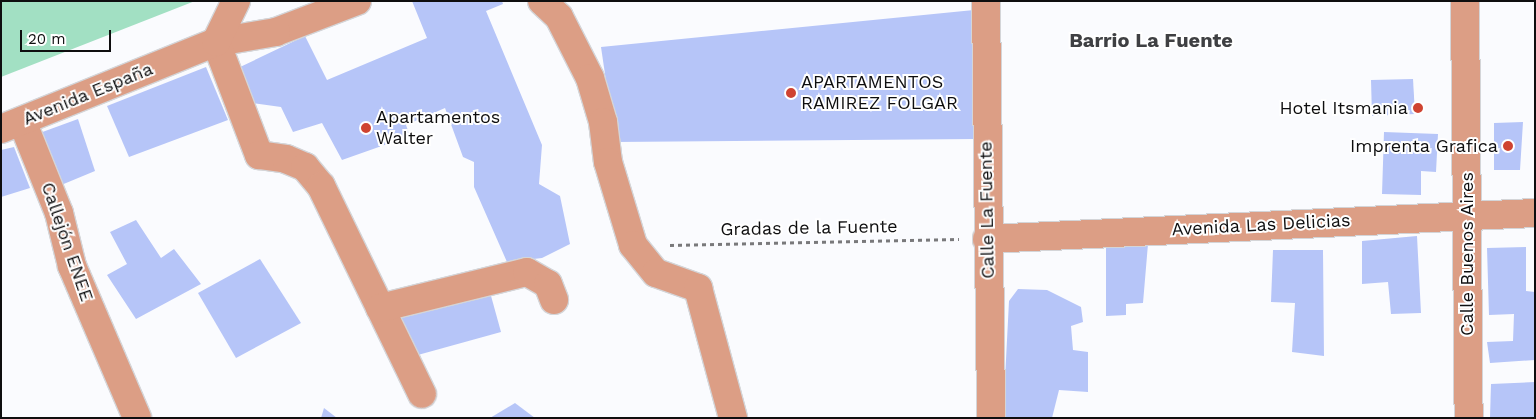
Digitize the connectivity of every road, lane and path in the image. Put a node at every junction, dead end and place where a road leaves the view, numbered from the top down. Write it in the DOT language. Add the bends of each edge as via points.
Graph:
graph roads {
  1 [pos="236,1"];
  2 [pos="357,1"];
  3 [pos="542,1"];
  4 [pos="986,1"];
  5 [pos="1465,1"];
  6 [pos="216,42"];
  7 [pos="12,125"];
  8 [pos="1535,213"];
  9 [pos="1467,215"];
  10 [pos="987,239"];
  11 [pos="633,245"];
  12 [pos="554,300"];
  13 [pos="380,308"];
  14 [pos="422,394"];
  15 [pos="137,418"];
  16 [pos="733,418"];
  17 [pos="991,418"];
  18 [pos="1469,418"];
  1 -- 6 [label="street"];
  2 -- 6 [label="street, Avenida España" via="276,32"];
  3 -- 11 [label="street" via="559,17 590,78 603,122 608,162"];
  4 -- 10 [label="street, Calle La Fuente"];
  5 -- 9 [label="street, Calle Buenos Aires"];
  6 -- 7 [label="street, Avenida España"];
  6 -- 13 [label="street" via="259,155 286,159 306,167 321,186"];
  7 -- 15 [label="street, Callejón ENEE" via="59,213 72,266"];
  8 -- 9 [label="street, Avenida Las Delicias"];
  9 -- 10 [label="street, Avenida Las Delicias"];
  9 -- 18 [label="street, Calle Buenos Aires"];
  10 -- 11 [label="path, Gradas de la Fuente"];
  10 -- 17 [label="street, Calle La Fuente"];
  11 -- 16 [label="street" via="656,273 698,288"];
  12 -- 13 [label="street" via="548,284 526,272"];
  13 -- 14 [label="street"];
}
